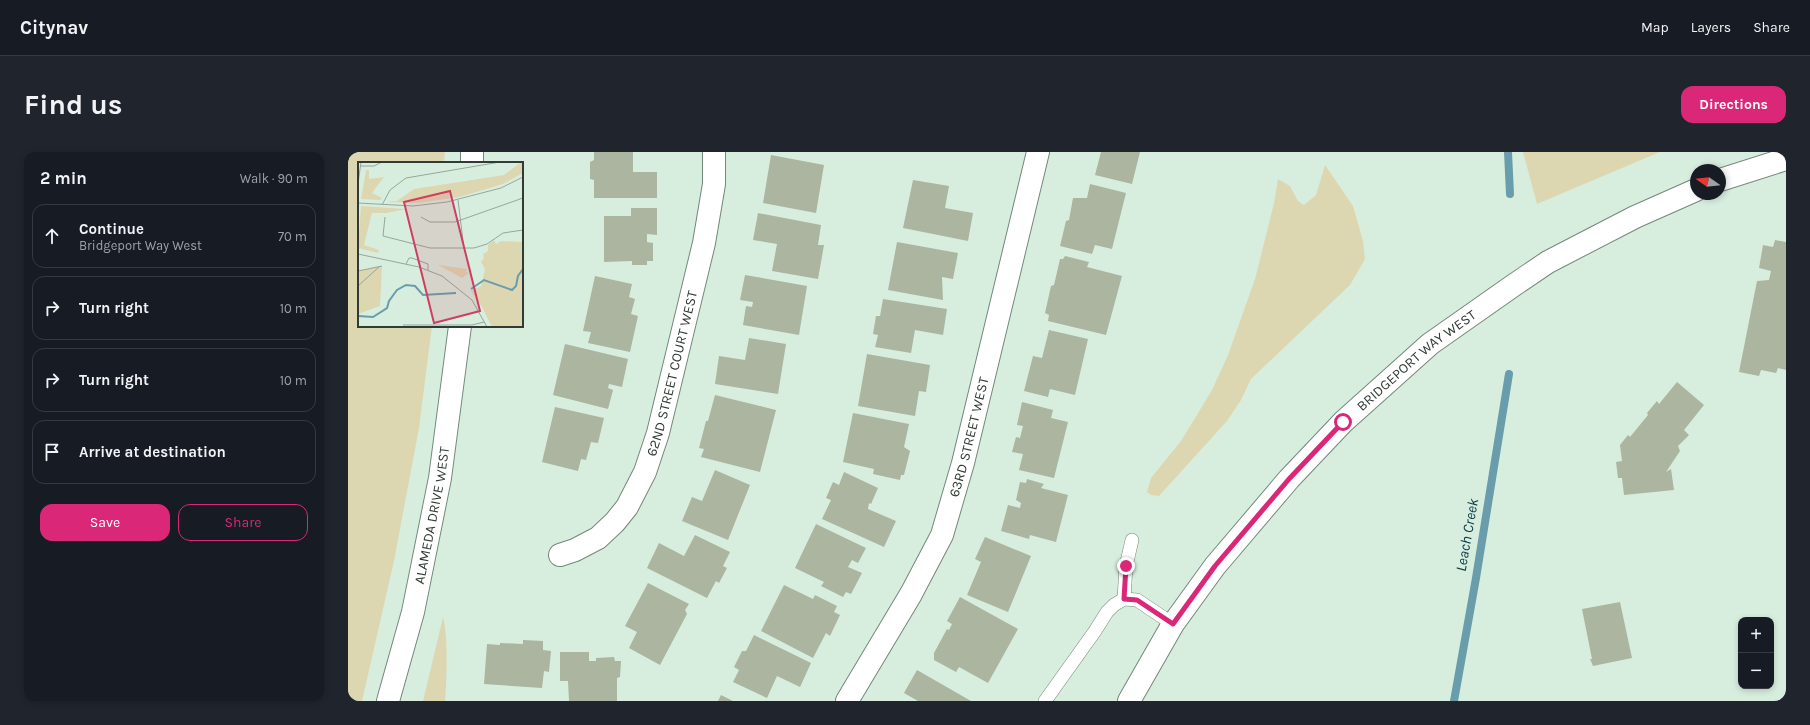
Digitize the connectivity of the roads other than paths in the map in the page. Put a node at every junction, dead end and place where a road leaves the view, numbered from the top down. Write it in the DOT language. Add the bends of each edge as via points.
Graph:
graph roads {
  1 [pos="714,152"];
  2 [pos="1034,153"];
  3 [pos="1786,159"];
  4 [pos="1726,178"];
  5 [pos="1690,193"];
  6 [pos="460,327"];
  7 [pos="1132,540"];
  8 [pos="560,555"];
  9 [pos="1124,599"];
  10 [pos="1173,624"];
  11 [pos="388,701"];
  12 [pos="847,701"];
  13 [pos="1045,701"];
  14 [pos="1129,701"];
  1 -- 8 [label="street, 62ND STREET COURT WEST" via="714,184 704,243 658,433 645,472 627,507 615,522 598,538"];
  2 -- 12 [label="street, 63RD STREET WEST" via="963,464 942,535 911,594"];
  3 -- 4 [label="street"];
  5 -- 10 [label="street, BRIDGEPORT WAY WEST" via="1635,216 1548,262 1430,344 1343,422 1289,479 1215,566"];
  6 -- 11 [label="street, ALAMEDA DRIVE WEST" via="440,478 413,612"];
  7 -- 9 [label="lane" via="1126,566"];
  9 -- 10 [label="lane" via="1137,600"];
  9 -- 13 [label="lane" via="1107,612"];
  10 -- 14 [label="street, BRIDGEPORT WAY WEST"];
}
